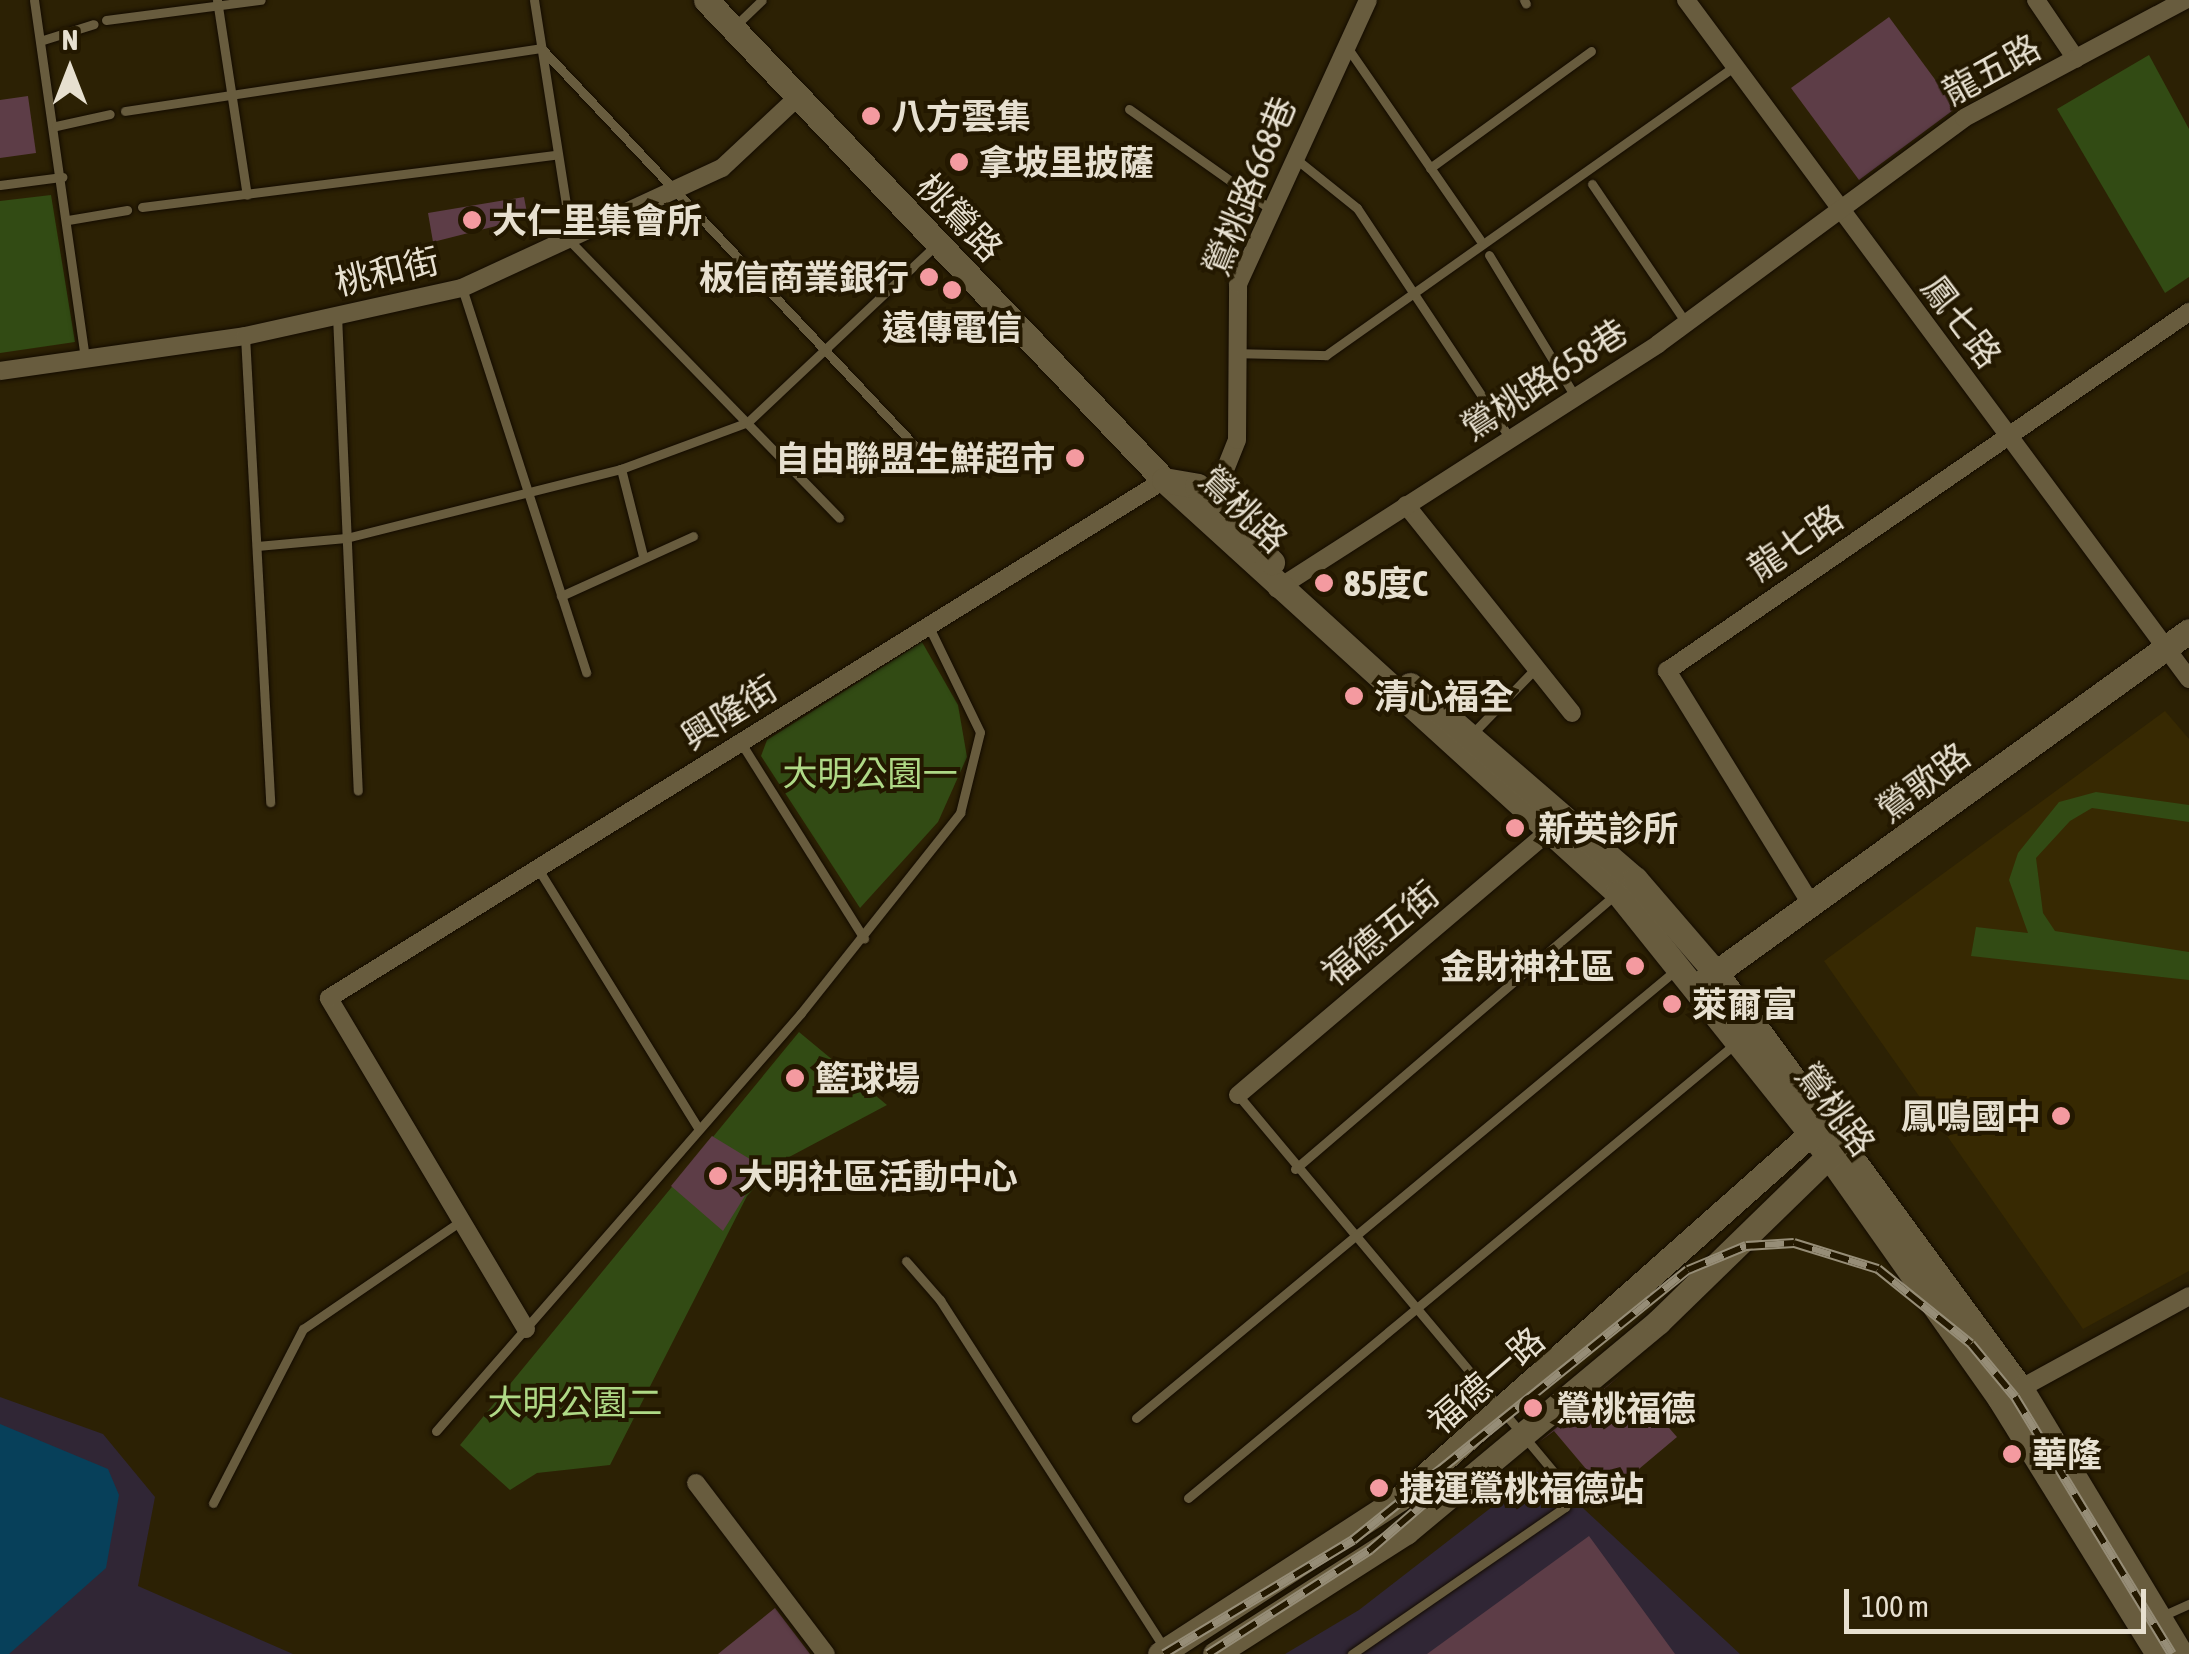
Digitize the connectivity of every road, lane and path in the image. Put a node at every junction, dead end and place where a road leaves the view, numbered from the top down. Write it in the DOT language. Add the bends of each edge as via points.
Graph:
graph roads {
  1 [pos="34,0"];
  2 [pos="261,0"];
  3 [pos="534,0"];
  4 [pos="706,0"];
  5 [pos="762,0"];
  6 [pos="1368,0"];
  7 [pos="1686,0"];
  8 [pos="2036,0"];
  9 [pos="2185,0"];
  10 [pos="218,3"];
  11 [pos="106,20"];
  12 [pos="94,24"];
  13 [pos="733,28"];
  14 [pos="43,40"];
  15 [pos="1345,45"];
  16 [pos="541,48"];
  17 [pos="1591,51"];
  18 [pos="2076,59"];
  19 [pos="1736,66"];
  20 [pos="232,96"];
  21 [pos="798,97"];
  22 [pos="1129,109"];
  23 [pos="125,111"];
  24 [pos="110,114"];
  25 [pos="56,126"];
  26 [pos="555,155"];
  27 [pos="1292,156"];
  28 [pos="1430,168"];
  29 [pos="62,177"];
  30 [pos="1592,184"];
  31 [pos="0,185"];
  32 [pos="674,186"];
  33 [pos="247,195"];
  34 [pos="142,207"];
  35 [pos="1270,209"];
  36 [pos="126,210"];
  37 [pos="1838,210"];
  38 [pos="68,220"];
  39 [pos="1480,240"];
  40 [pos="572,243"];
  41 [pos="937,244"];
  42 [pos="1489,255"];
  43 [pos="462,288"];
  44 [pos="1412,291"];
  45 [pos="2189,312"];
  46 [pos="337,315"];
  47 [pos="1686,323"];
  48 [pos="246,336"];
  49 [pos="829,352"];
  50 [pos="1234,353"];
  51 [pos="85,360"];
  52 [pos="0,371"];
  53 [pos="1576,398"];
  54 [pos="748,422"];
  55 [pos="2006,433"];
  56 [pos="1511,440"];
  57 [pos="932,464"];
  58 [pos="621,469"];
  59 [pos="1164,480"];
  60 [pos="526,490"];
  61 [pos="1406,505"];
  62 [pos="1209,511"];
  63 [pos="839,518"];
  64 [pos="694,536"];
  65 [pos="346,538"];
  66 [pos="257,546"];
  67 [pos="643,556"];
  68 [pos="1283,584"];
  69 [pos="560,596"];
  70 [pos="928,626"];
  71 [pos="2189,631"];
  72 [pos="2165,647"];
  73 [pos="1536,668"];
  74 [pos="586,673"];
  75 [pos="2189,679"];
  76 [pos="1572,713"];
  77 [pos="1469,737"];
  78 [pos="741,742"];
  79 [pos="358,792"];
  80 [pos="270,802"];
  81 [pos="1556,826"];
  82 [pos="540,872"];
  83 [pos="1627,886"];
  84 [pos="1814,907"];
  85 [pos="864,938"];
  86 [pos="1689,958"];
  87 [pos="1707,980"];
  88 [pos="1748,1032"];
  89 [pos="1238,1095"];
  90 [pos="1819,1126"];
  91 [pos="698,1129"];
  92 [pos="1836,1148"];
  93 [pos="1295,1169"];
  94 [pos="462,1220"];
  95 [pos="1353,1239"];
  96 [pos="906,1261"];
  97 [pos="2189,1296"];
  98 [pos="1416,1314"];
  99 [pos="526,1329"];
  100 [pos="2010,1394"];
  101 [pos="1500,1415"];
  102 [pos="1136,1418"];
  103 [pos="436,1431"];
  104 [pos="1519,1438"];
  105 [pos="696,1483"];
  106 [pos="1188,1498"];
  107 [pos="212,1502"];
  108 [pos="2189,1604"];
  109 [pos="2150,1621"];
  110 [pos="1163,1652"];
  111 [pos="826,1654"];
  112 [pos="1215,1654"];
  113 [pos="1352,1654"];
  114 [pos="2158,1654"];
  115 [pos="2181,1654"];
  1 -- 14 [label="lane"];
  2 -- 10 [label="lane"];
  3 -- 16 [label="lane"];
  4 -- 13 [label="main road, 桃鶯路"];
  5 -- 13 [label="lane"];
  6 -- 15 [label="street, 鶯桃路668巷"];
  7 -- 19 [label="street, 鳳七路"];
  8 -- 18 [label="street"];
  9 -- 18 [label="street, 龍五路"];
  10 -- 11 [label="lane"];
  10 -- 20 [label="lane"];
  12 -- 14 [label="lane"];
  13 -- 21 [label="main road, 桃鶯路"];
  14 -- 25 [label="lane"];
  15 -- 27 [label="street, 鶯桃路668巷"];
  15 -- 28 [label="lane"];
  16 -- 20 [label="lane"];
  16 -- 26 [label="lane"];
  16 -- 32 [label="lane"];
  17 -- 28 [label="lane"];
  18 -- 37 [label="street, 龍五路" via="1964,118"];
  19 -- 37 [label="street, 鳳七路"];
  19 -- 39 [label="lane"];
  20 -- 23 [label="lane"];
  20 -- 33 [label="lane"];
  21 -- 32 [label="street, 桃和街" via="722,168"];
  21 -- 41 [label="main road, 桃鶯路"];
  22 -- 35 [label="lane"];
  24 -- 25 [label="lane"];
  25 -- 29 [label="lane"];
  26 -- 33 [label="lane"];
  26 -- 40 [label="lane"];
  27 -- 35 [label="street, 鶯桃路668巷"];
  27 -- 44 [label="lane" via="1356,208"];
  28 -- 39 [label="lane"];
  29 -- 31 [label="lane"];
  29 -- 38 [label="lane"];
  30 -- 47 [label="lane"];
  32 -- 40 [label="street, 桃和街"];
  32 -- 49 [label="lane"];
  33 -- 34 [label="lane"];
  35 -- 50 [label="street, 鶯桃路668巷" via="1238,284"];
  36 -- 38 [label="lane"];
  37 -- 47 [label="street, 鶯桃路658巷"];
  37 -- 55 [label="street, 鳳七路"];
  38 -- 51 [label="lane"];
  39 -- 44 [label="lane"];
  40 -- 43 [label="street, 桃和街"];
  40 -- 54 [label="lane"];
  41 -- 49 [label="lane"];
  41 -- 59 [label="main road, 桃鶯路"];
  42 -- 53 [label="lane"];
  43 -- 46 [label="street, 桃和街"];
  43 -- 60 [label="lane"];
  44 -- 50 [label="lane" via="1326,356"];
  44 -- 56 [label="lane"];
  45 -- 55 [label="street, 龍七路"];
  46 -- 48 [label="street, 桃和街"];
  46 -- 65 [label="lane"];
  47 -- 53 [label="street, 鶯桃路658巷"];
  48 -- 51 [label="street, 桃和街"];
  48 -- 66 [label="lane"];
  49 -- 54 [label="lane"];
  49 -- 57 [label="lane"];
  50 -- 62 [label="street, 鶯桃路668巷" via="1236,440"];
  51 -- 52 [label="street, 桃和街"];
  53 -- 56 [label="street, 鶯桃路658巷"];
  54 -- 58 [label="lane"];
  54 -- 63 [label="lane"];
  55 -- 72 [label="street, 鳳七路"];
  55 -- 84 [label="street, 龍七路" via="1668,671"];
  56 -- 61 [label="street, 鶯桃路658巷"];
  58 -- 60 [label="lane"];
  58 -- 67 [label="lane"];
  59 -- 62 [label="main road, 鶯桃路" via="1197,486"];
  59 -- 70 [label="street, 興隆街"];
  60 -- 65 [label="lane"];
  60 -- 69 [label="lane"];
  61 -- 68 [label="street, 鶯桃路658巷"];
  61 -- 73 [label="street"];
  62 -- 68 [label="main road, 鶯桃路"];
  64 -- 67 [label="lane"];
  65 -- 66 [label="lane"];
  65 -- 79 [label="lane"];
  66 -- 80 [label="lane"];
  67 -- 69 [label="lane"];
  68 -- 77 [label="main road, 鶯桃路"];
  68 -- 81 [label="main road, 鶯桃路"];
  69 -- 74 [label="lane"];
  70 -- 78 [label="street, 興隆街"];
  70 -- 85 [label="lane" via="980,732 976,767 960,813"];
  71 -- 72 [label="main road, 鶯歌路"];
  72 -- 75 [label="street, 鳳七路"];
  72 -- 84 [label="main road, 鶯歌路"];
  73 -- 76 [label="street"];
  73 -- 77 [label="lane"];
  77 -- 81 [label="main road, 鶯桃路"];
  78 -- 82 [label="street, 興隆街"];
  78 -- 85 [label="lane"];
  81 -- 83 [label="main road, 鶯桃路"];
  81 -- 89 [label="street, 福德五街"];
  82 -- 91 [label="lane"];
  82 -- 94 [label="street, 興隆街" via="329,998"];
  83 -- 86 [label="main road, 鶯桃路"];
  83 -- 93 [label="lane"];
  84 -- 87 [label="main road, 鶯歌路"];
  85 -- 91 [label="lane"];
  86 -- 87 [label="main road, 鶯桃路"];
  86 -- 95 [label="lane"];
  87 -- 88 [label="main road, 鶯桃路"];
  88 -- 90 [label="main road, 鶯桃路"];
  88 -- 98 [label="lane"];
  89 -- 93 [label="lane"];
  90 -- 92 [label="main road, 鶯桃路"];
  90 -- 101 [label="main road, 福德一路"];
  91 -- 99 [label="lane"];
  92 -- 100 [label="main road, 鶯桃路"];
  92 -- 104 [label="main road, 福德一路" via="1658,1322"];
  93 -- 95 [label="lane"];
  94 -- 99 [label="street"];
  94 -- 107 [label="lane" via="303,1329"];
  95 -- 98 [label="lane"];
  95 -- 102 [label="lane"];
  96 -- 110 [label="lane" via="940,1300"];
  97 -- 100 [label="street"];
  98 -- 101 [label="lane"];
  98 -- 106 [label="lane"];
  99 -- 103 [label="lane"];
  100 -- 109 [label="main road, 鶯桃路"];
  101 -- 104 [label="lane"];
  101 -- 110 [label="main road, 福德一路" via="1360,1528"];
  104 -- 112 [label="main road, 福德一路" via="1354,1570"];
  104 -- 113 [label="lane" via="1568,1490 1565,1506"];
  105 -- 111 [label="street"];
  108 -- 109 [label="lane"];
  109 -- 114 [label="main road, 鶯桃路"];
  109 -- 115 [label="main road, 鶯桃路"];
}
